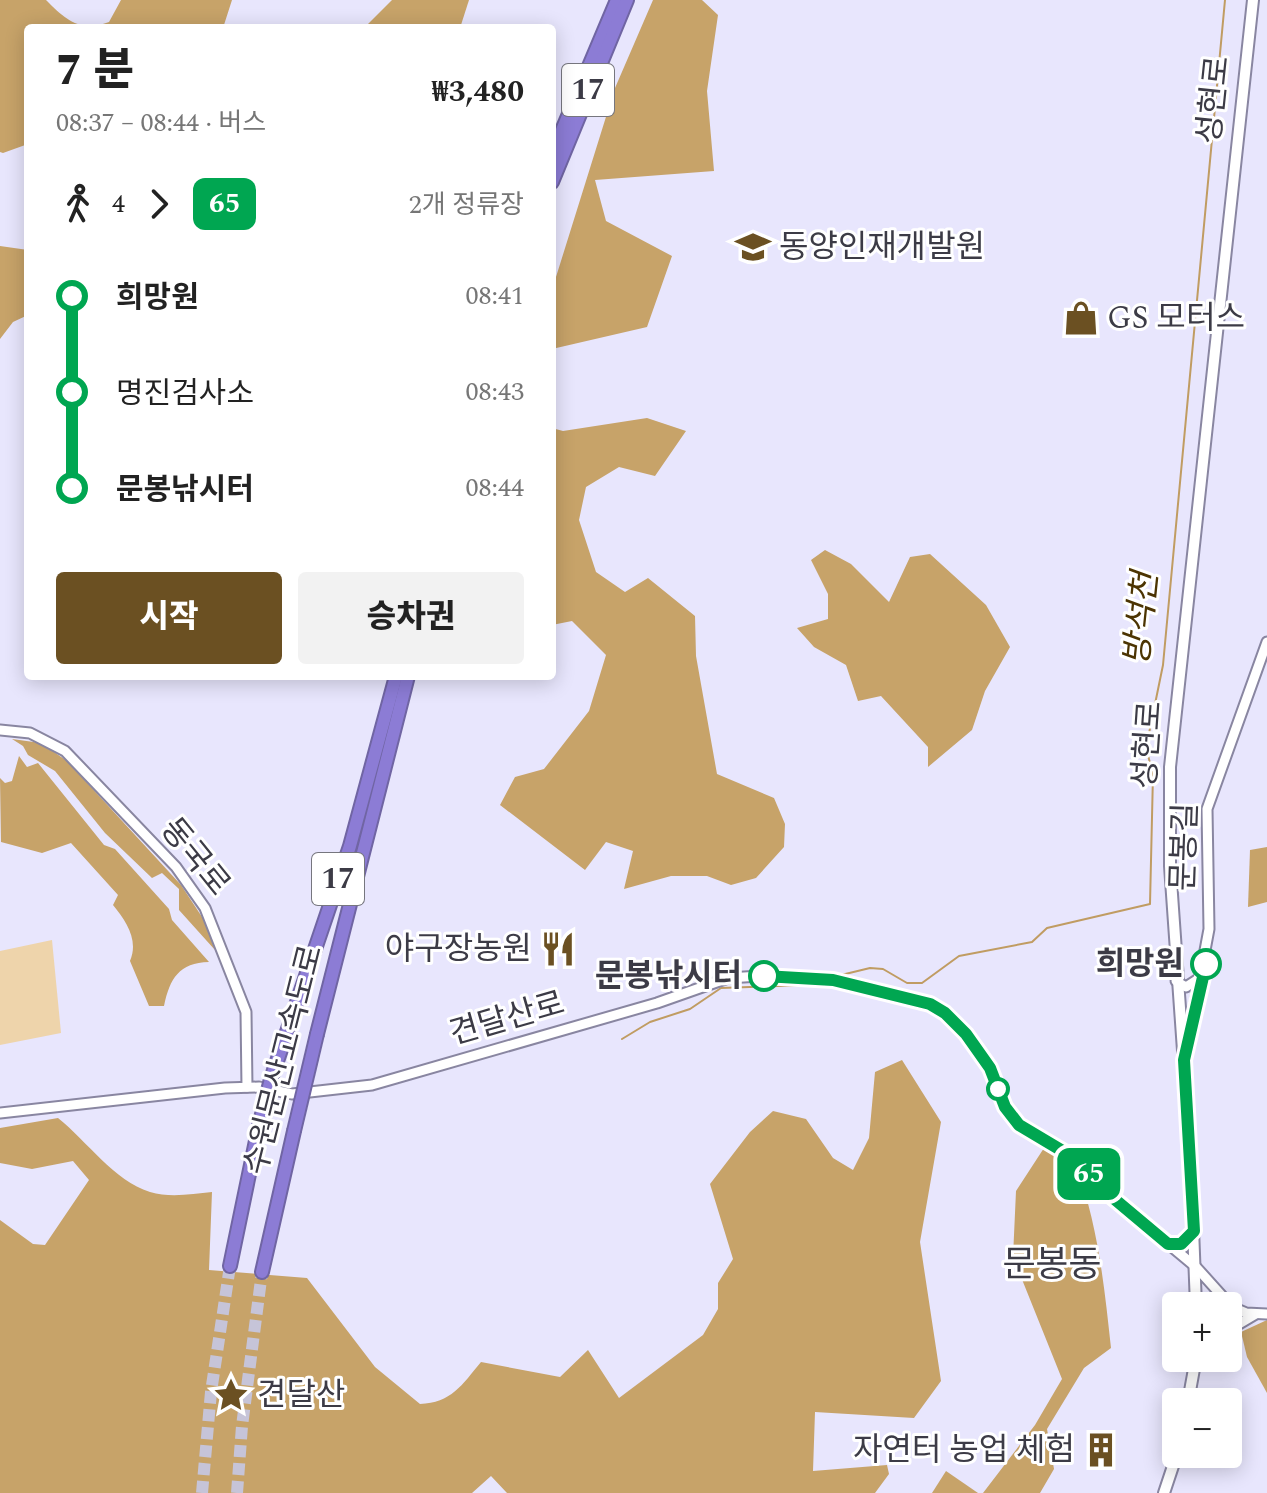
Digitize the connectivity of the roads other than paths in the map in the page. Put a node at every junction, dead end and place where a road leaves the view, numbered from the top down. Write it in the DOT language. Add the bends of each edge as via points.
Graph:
graph roads {
  1 [pos="617,0"];
  2 [pos="627,0"];
  3 [pos="1253,0"];
  4 [pos="556,145"];
  5 [pos="556,172"];
  6 [pos="1267,642"];
  7 [pos="395,680"];
  8 [pos="407,680"];
  9 [pos="0,730"];
  10 [pos="1203,976"];
  11 [pos="1175,980"];
  12 [pos="1184,1060"];
  13 [pos="247,1087"];
  14 [pos="0,1113"];
  15 [pos="1194,1231"];
  16 [pos="1168,1244"];
  17 [pos="230,1266"];
  18 [pos="1196,1267"];
  19 [pos="262,1272"];
  20 [pos="1196,1292"];
  21 [pos="1262,1314"];
  22 [pos="1242,1324"];
  23 [pos="1172,1468"];
  24 [pos="1164,1493"];
  1 -- 4 [label="highway, 17"];
  2 -- 5 [label="highway, 17"];
  3 -- 11 [label="main road, 성현로" via="1170,767"];
  6 -- 10 [label="street, 문봉길" via="1207,809 1209,929"];
  7 -- 17 [label="highway, 수원문산고속도로 / 17, bridge" via="354,832 271,1079"];
  8 -- 19 [label="highway, 수원문산고속도로 / 17, bridge"];
  9 -- 13 [label="street, 동국로" via="30,733 65,751 176,867 205,908 244,1003"];
  10 -- 11 [label="street" via="1186,987"];
  10 -- 12 [label="street, 문봉길"];
  11 -- 12 [label="main road, 성현로"];
  12 -- 15 [label="main road, 성현로"];
  13 -- 14 [label="street, 견달산로"];
  13 -- 16 [label="street, 견달산로" via="292,1094 372,1085 728,978 833,980 930,1004 945,1013 990,1068 1005,1107 1019,1125 1076,1159"];
  15 -- 16 [label="main road" via="1181,1244"];
  15 -- 18 [label="main road, 성현로"];
  16 -- 18 [label="street, 견달산로"];
  18 -- 20 [label="main road, 성현로"];
  18 -- 21 [label="street, 견달산로" via="1232,1307"];
  21 -- 22 [label="street"];
  23 -- 24 [label="main road"];
}
